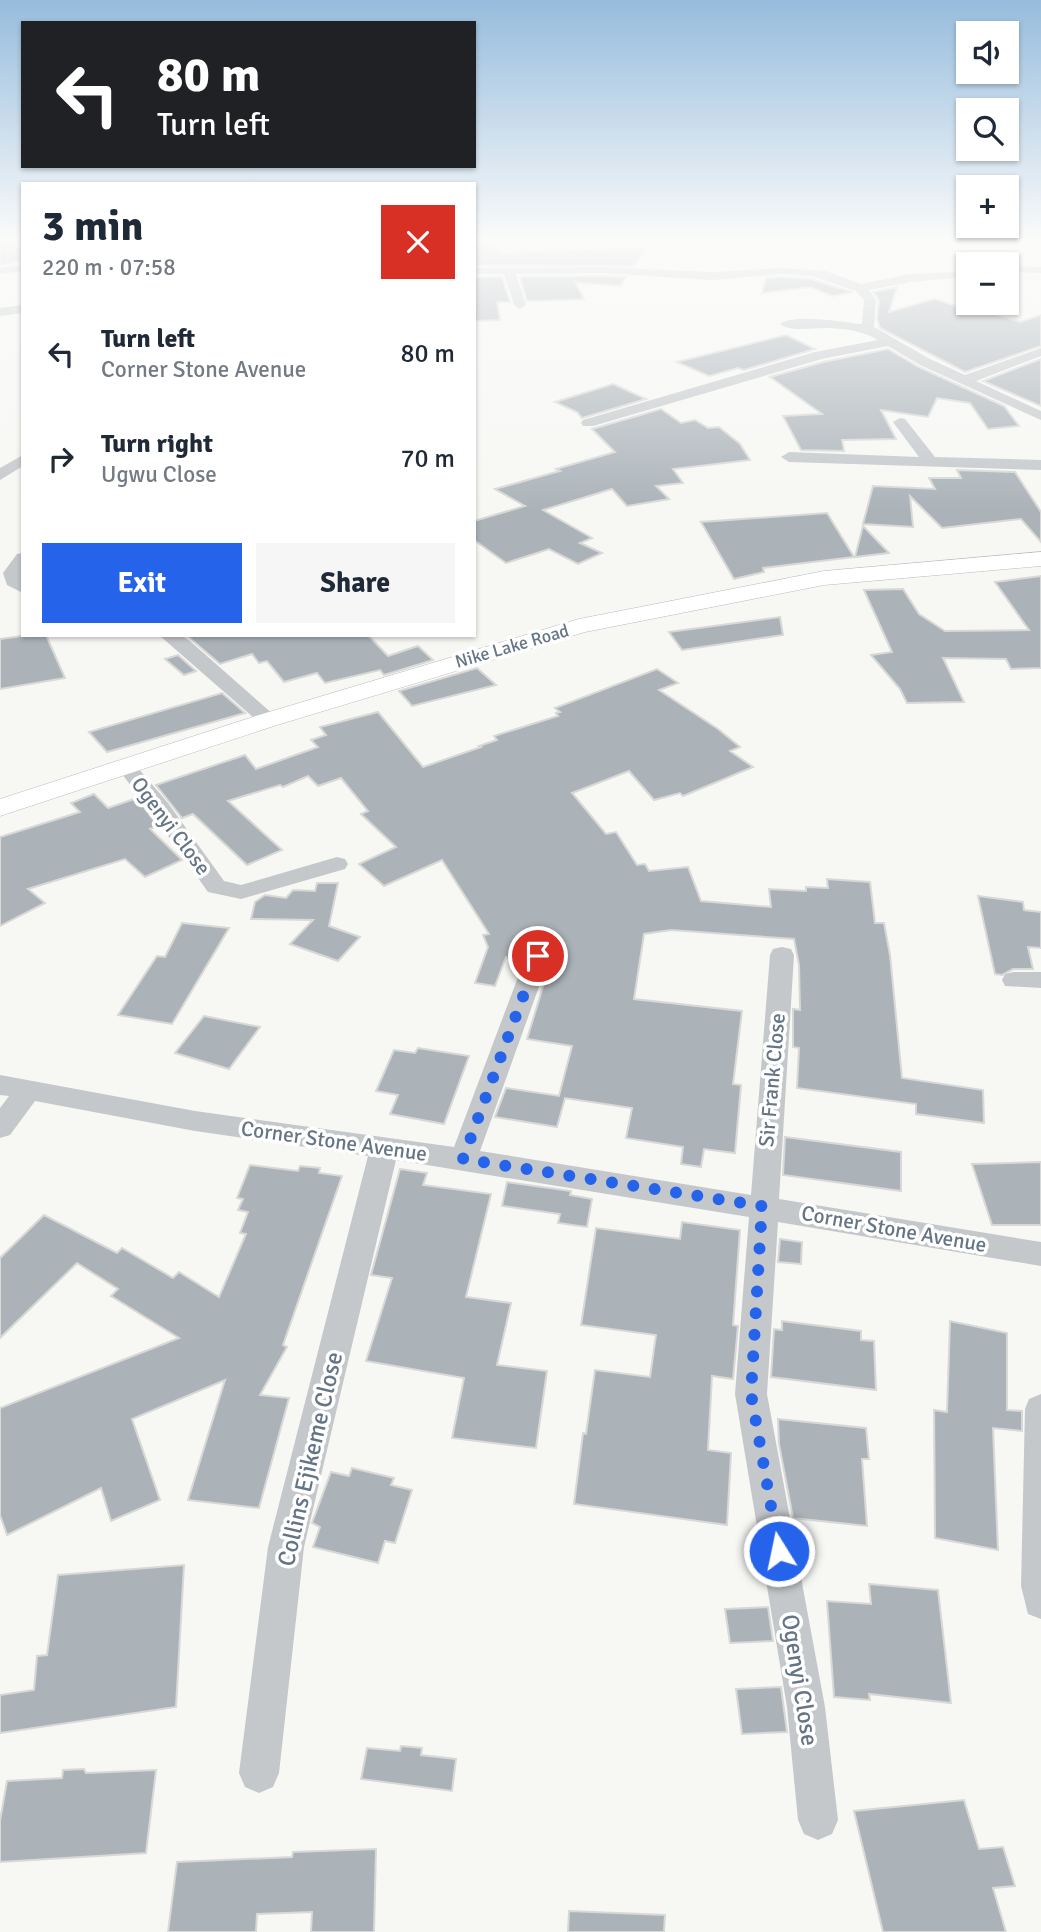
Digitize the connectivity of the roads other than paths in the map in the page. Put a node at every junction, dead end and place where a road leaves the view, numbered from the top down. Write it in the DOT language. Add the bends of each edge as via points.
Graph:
graph roads {
  1 [pos="870,330"];
  2 [pos="890,342"];
  3 [pos="1041,352"];
  4 [pos="965,380"];
  5 [pos="1041,416"];
  6 [pos="901,422"];
  7 [pos="588,423"];
  8 [pos="789,457"];
  9 [pos="21,460"];
  10 [pos="932,463"];
  11 [pos="1041,465"];
  12 [pos="0,475"];
  13 [pos="1041,559"];
  14 [pos="21,561"];
  15 [pos="21,586"];
  16 [pos="171,637"];
  17 [pos="268,720"];
  18 [pos="125,765"];
  19 [pos="0,808"];
  20 [pos="337,864"];
  21 [pos="782,954"];
  22 [pos="538,956"];
  23 [pos="1014,980"];
  24 [pos="1041,980"];
  25 [pos="13,1088"];
  26 [pos="0,1128"];
  27 [pos="384,1150"];
  28 [pos="463,1159"];
  29 [pos="762,1206"];
  30 [pos="1041,1254"];
  31 [pos="1041,1409"];
  32 [pos="1040,1566"];
  33 [pos="1041,1601"];
  34 [pos="259,1773"];
  35 [pos="818,1820"];
  1 -- 2 [label="street"];
  2 -- 4 [label="street"];
  2 -- 7 [label="street" via="820,355"];
  3 -- 4 [label="street"];
  4 -- 5 [label="street"];
  6 -- 10 [label="street"];
  8 -- 10 [label="street"];
  9 -- 12 [label="street"];
  10 -- 11 [label="street"];
  13 -- 17 [label="main road, Nike Lake Road" via="824,579 661,608 537,638"];
  14 -- 15 [label="street" via="12,573"];
  16 -- 17 [label="street"];
  17 -- 18 [label="main road, Nike Lake Road"];
  18 -- 19 [label="main road, Nike Lake Road"];
  18 -- 20 [label="street, Ogenyi Close" via="216,887 242,892"];
  21 -- 29 [label="street, Sir Frank Close"];
  22 -- 28 [label="street"];
  23 -- 24 [label="street"];
  25 -- 26 [label="street"];
  25 -- 27 [label="street, Corner Stone Avenue"];
  27 -- 28 [label="street, Corner Stone Avenue"];
  27 -- 34 [label="street, Collins Ejikeme Close" via="286,1547"];
  28 -- 29 [label="street, Corner Stone Avenue"];
  29 -- 30 [label="street, Corner Stone Avenue"];
  29 -- 35 [label="street, Ogenyi Close" via="751,1394 806,1707"];
  31 -- 32 [label="street"];
  32 -- 33 [label="street"];
}
